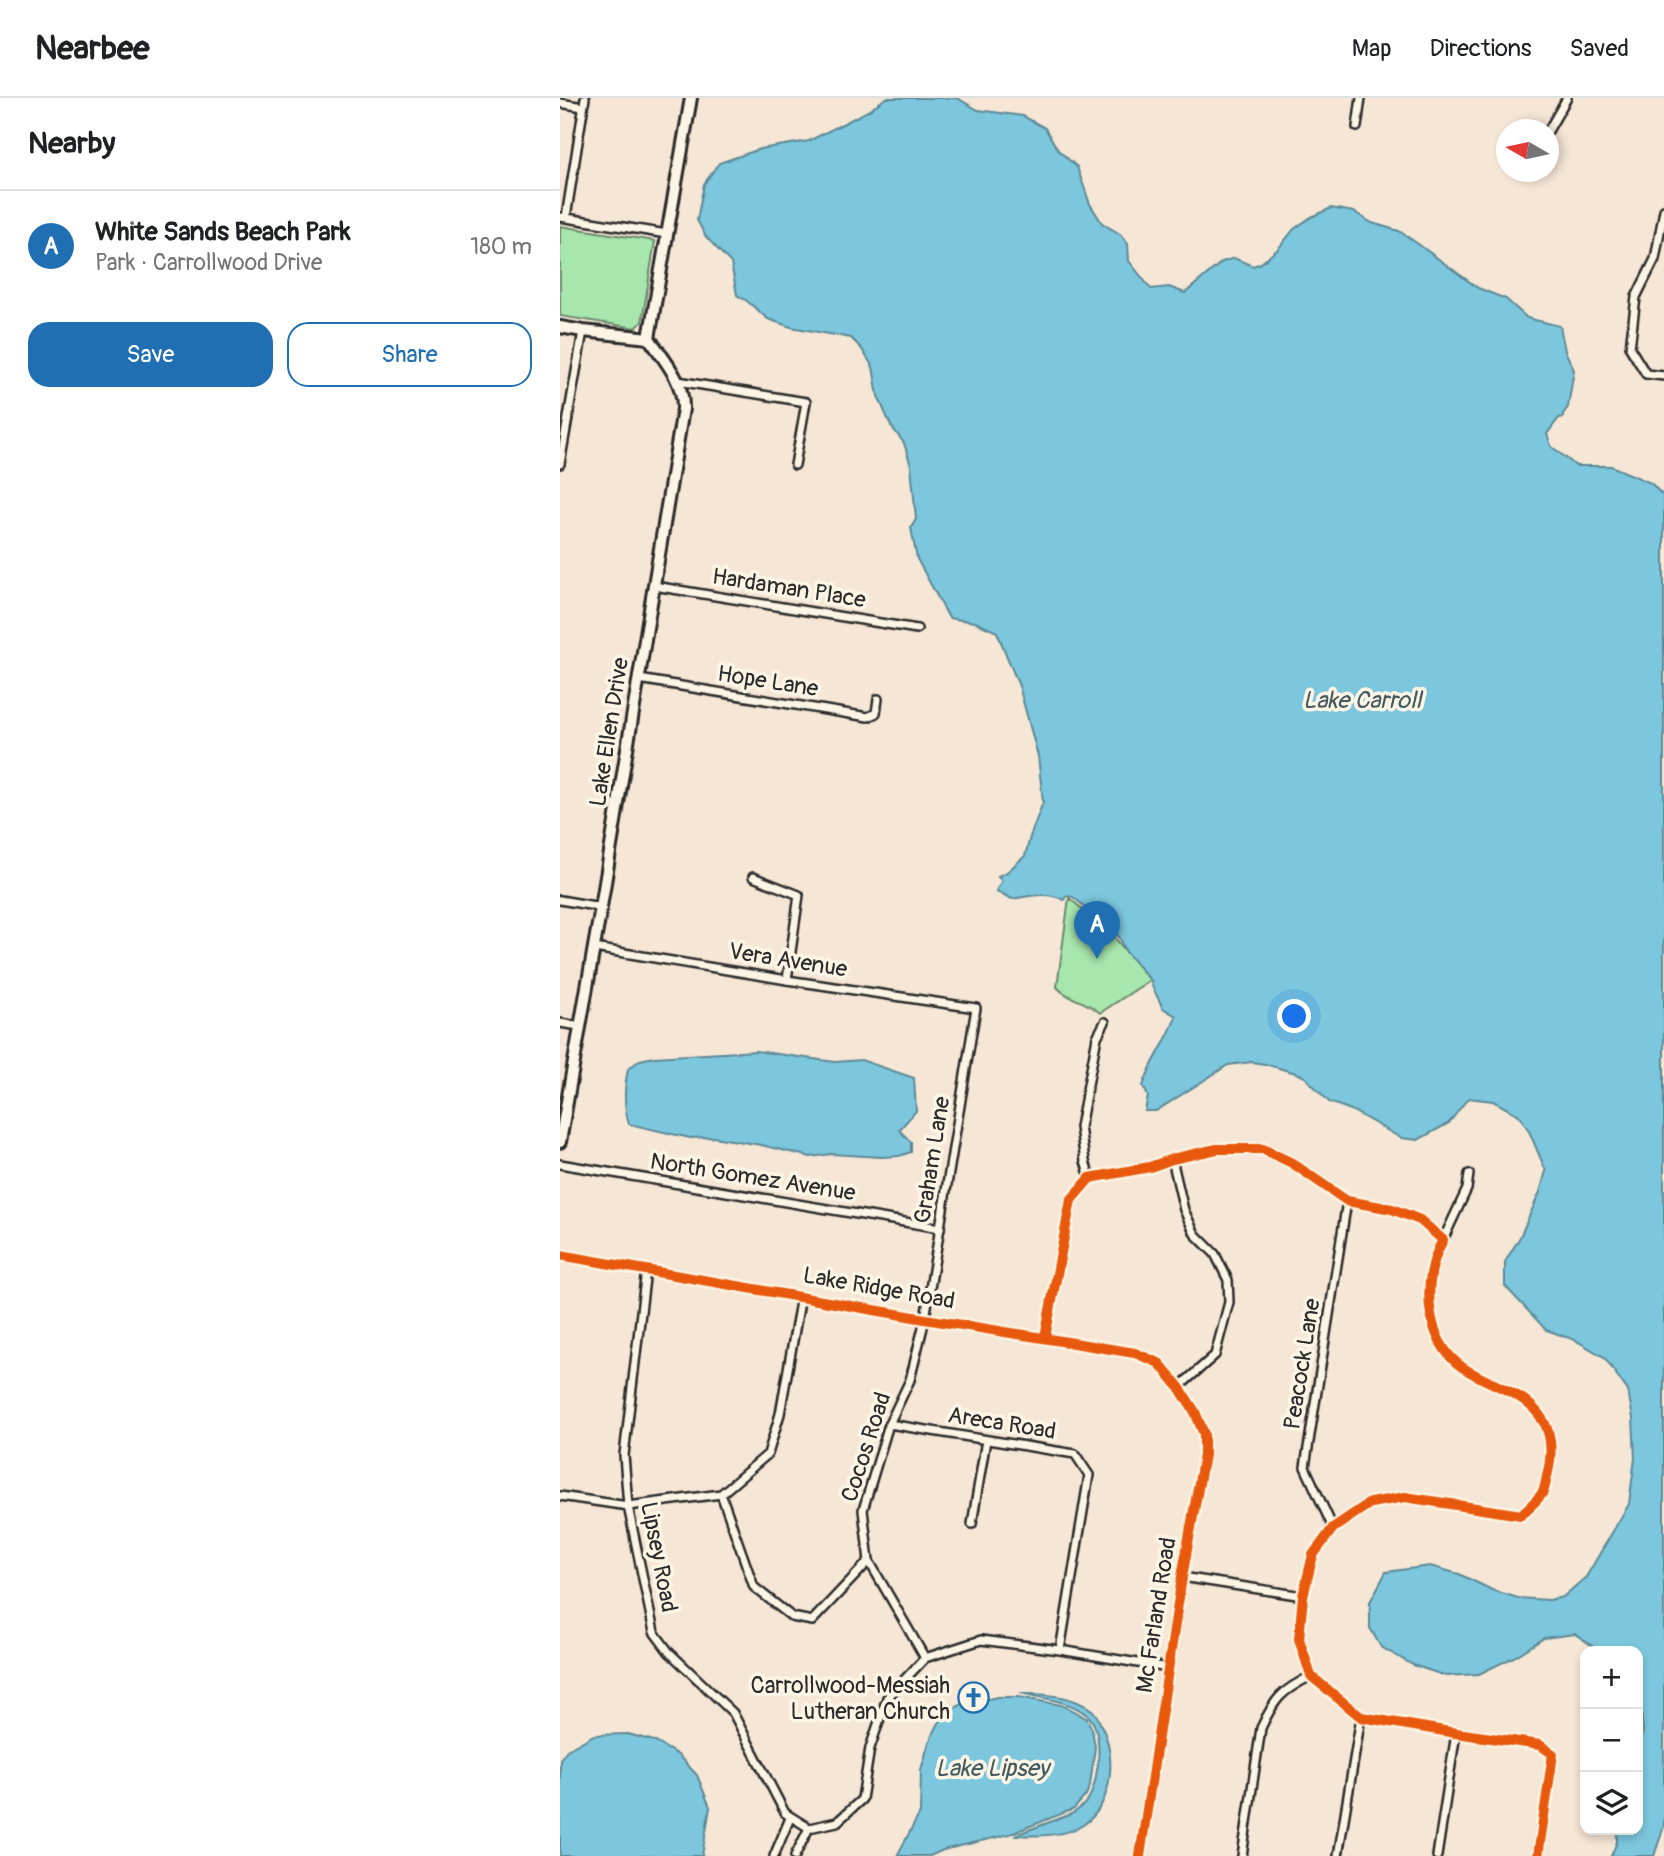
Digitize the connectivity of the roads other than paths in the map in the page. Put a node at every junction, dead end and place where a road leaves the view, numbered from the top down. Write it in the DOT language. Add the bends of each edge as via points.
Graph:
graph roads {
  1 [pos="691,98"];
  2 [pos="1361,98"];
  3 [pos="1567,98"];
  4 [pos="584,102"];
  5 [pos="560,103"];
  6 [pos="1556,119"];
  7 [pos="1357,127"];
  8 [pos="1664,210"];
  9 [pos="563,217"];
  10 [pos="667,234"];
  11 [pos="560,327"];
  12 [pos="583,331"];
  13 [pos="649,338"];
  14 [pos="1664,376"];
  15 [pos="678,381"];
  16 [pos="560,464"];
  17 [pos="795,465"];
  18 [pos="654,586"];
  19 [pos="917,629"];
  20 [pos="639,679"];
  21 [pos="878,699"];
  22 [pos="753,877"];
  23 [pos="560,900"];
  24 [pos="601,907"];
  25 [pos="594,948"];
  26 [pos="787,980"];
  27 [pos="976,1008"];
  28 [pos="1105,1022"];
  29 [pos="560,1023"];
  30 [pos="579,1026"];
  31 [pos="560,1142"];
  32 [pos="1172,1159"];
  33 [pos="560,1164"];
  34 [pos="1469,1174"];
  35 [pos="1090,1178"];
  36 [pos="1347,1201"];
  37 [pos="940,1228"];
  38 [pos="1443,1240"];
  39 [pos="560,1255"];
  40 [pos="646,1270"];
  41 [pos="801,1296"];
  42 [pos="925,1318"];
  43 [pos="1045,1337"];
  44 [pos="1179,1387"];
  45 [pos="889,1424"];
  46 [pos="986,1440"];
  47 [pos="721,1494"];
  48 [pos="560,1496"];
  49 [pos="628,1506"];
  50 [pos="972,1524"];
  51 [pos="1332,1528"];
  52 [pos="869,1561"];
  53 [pos="1182,1577"];
  54 [pos="1303,1596"];
  55 [pos="1060,1650"];
  56 [pos="925,1658"];
  57 [pos="1168,1668"];
  58 [pos="1311,1676"];
  59 [pos="1360,1717"];
  60 [pos="1456,1733"];
  61 [pos="790,1818"];
  62 [pos="809,1828"];
  63 [pos="774,1856"];
  64 [pos="795,1856"];
  65 [pos="1140,1856"];
  66 [pos="1242,1856"];
  67 [pos="1338,1856"];
  68 [pos="1437,1856"];
  69 [pos="1538,1856"];
  1 -- 10 [label="street"];
  2 -- 7 [label="street"];
  3 -- 6 [label="street"];
  4 -- 5 [label="street"];
  4 -- 9 [label="street"];
  8 -- 14 [label="street" via="1655,259 1636,297 1630,348 1646,374"];
  9 -- 10 [label="street"];
  10 -- 13 [label="street"];
  11 -- 12 [label="street"];
  12 -- 13 [label="street"];
  12 -- 16 [label="street"];
  13 -- 15 [label="street, Lake Ellen Drive"];
  15 -- 17 [label="street" via="806,402"];
  15 -- 18 [label="street, Lake Ellen Drive" via="683,409"];
  18 -- 19 [label="street, Hardaman Place"];
  18 -- 20 [label="street, Lake Ellen Drive"];
  20 -- 21 [label="street, Hope Lane" via="868,718 876,713"];
  20 -- 24 [label="street, Lake Ellen Drive"];
  22 -- 26 [label="street" via="799,895"];
  23 -- 24 [label="street"];
  24 -- 25 [label="street, Lake Ellen Drive"];
  25 -- 26 [label="street, Vera Avenue"];
  25 -- 30 [label="street, Lake Ellen Drive"];
  26 -- 27 [label="street, Vera Avenue"];
  27 -- 37 [label="street, Graham Lane"];
  28 -- 35 [label="street" via="1097,1037 1080,1127"];
  29 -- 30 [label="street"];
  30 -- 31 [label="street, Lake Ellen Drive"];
  32 -- 35 [label="street"];
  32 -- 36 [label="street" via="1217,1149 1263,1149"];
  32 -- 44 [label="street" via="1184,1210 1228,1280 1229,1302 1214,1355"];
  33 -- 37 [label="street, North Gomez Avenue"];
  34 -- 38 [label="street" via="1467,1189"];
  35 -- 43 [label="street" via="1071,1200"];
  36 -- 38 [label="street" via="1392,1209 1420,1220"];
  36 -- 51 [label="street, Peacock Lane" via="1305,1467"];
  37 -- 42 [label="street, Graham Lane"];
  38 -- 51 [label="street" via="1428,1289 1432,1321 1445,1351 1462,1367 1539,1413 1549,1434 1551,1460 1543,1492 1521,1515 1405,1497 1370,1503"];
  39 -- 40 [label="street, Lake Ridge Road"];
  40 -- 41 [label="street, Lake Ridge Road"];
  40 -- 49 [label="street, Lipsey Road" via="624,1455"];
  41 -- 42 [label="street, Lake Ridge Road"];
  41 -- 47 [label="street" via="780,1414 768,1454"];
  42 -- 43 [label="street, Lake Ridge Road"];
  42 -- 45 [label="street, Cocos Road" via="910,1380"];
  43 -- 44 [label="street, Lake Ridge Road" via="1135,1353 1159,1363"];
  44 -- 53 [label="street, Mc Farland Road" via="1204,1434"];
  45 -- 46 [label="street, Areca Road"];
  45 -- 52 [label="street, Cocos Road" via="863,1510"];
  46 -- 50 [label="street"];
  46 -- 55 [label="street, Areca Road" via="1075,1454 1089,1475"];
  47 -- 49 [label="street"];
  47 -- 52 [label="street" via="754,1587 792,1617 812,1621"];
  48 -- 49 [label="street"];
  49 -- 61 [label="street, Lipsey Road" via="654,1632 733,1713"];
  51 -- 54 [label="street" via="1314,1555"];
  52 -- 56 [label="street, Cocos Road"];
  53 -- 54 [label="street"];
  53 -- 57 [label="street, Mc Farland Road"];
  54 -- 58 [label="street" via="1299,1639"];
  55 -- 56 [label="street" via="981,1640"];
  55 -- 57 [label="street"];
  56 -- 62 [label="street" via="887,1698 870,1748 862,1799 837,1822"];
  57 -- 65 [label="street, Mc Farland Road"];
  58 -- 59 [label="street"];
  58 -- 66 [label="street" via="1279,1695 1261,1728"];
  59 -- 60 [label="street"];
  59 -- 67 [label="street"];
  60 -- 68 [label="street"];
  60 -- 69 [label="street" via="1540,1745 1553,1754"];
  61 -- 62 [label="street"];
  61 -- 63 [label="street"];
  62 -- 64 [label="street"];
}
